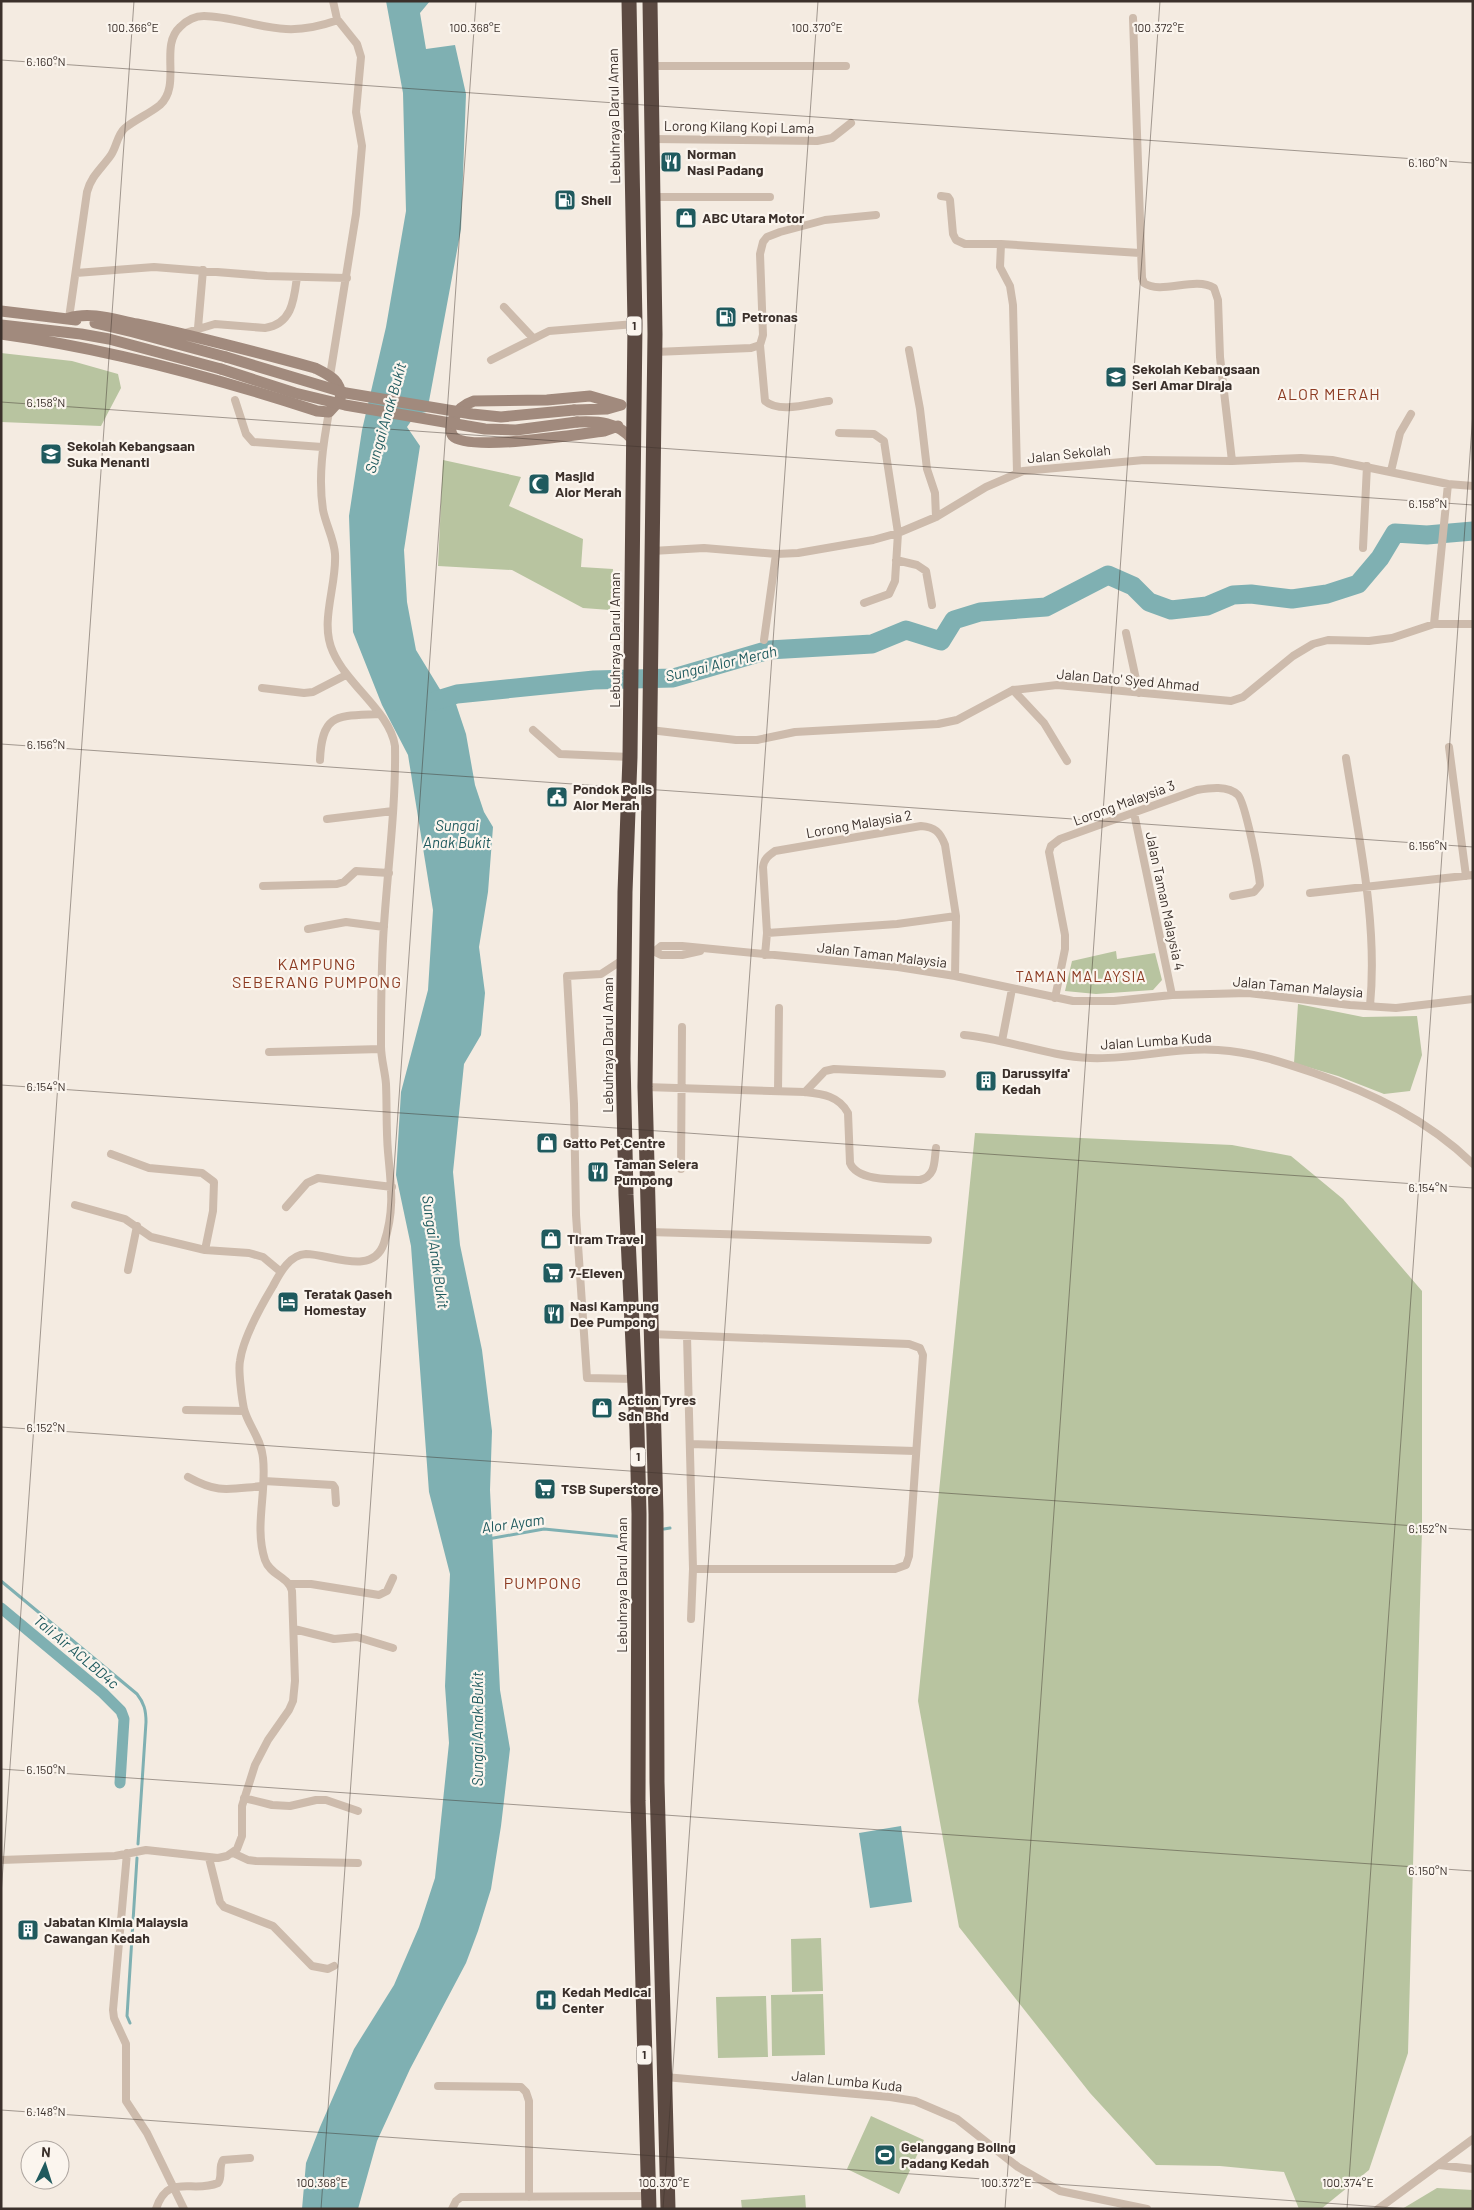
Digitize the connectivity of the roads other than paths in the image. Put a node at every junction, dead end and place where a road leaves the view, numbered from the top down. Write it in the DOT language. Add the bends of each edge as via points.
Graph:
graph roads {
  1 [pos="333,1"];
  2 [pos="629,1"];
  3 [pos="650,1"];
  4 [pos="1133,18"];
  5 [pos="338,20"];
  6 [pos="651,66"];
  7 [pos="846,66"];
  8 [pos="851,123"];
  9 [pos="652,139"];
  10 [pos="941,196"];
  11 [pos="653,197"];
  12 [pos="770,197"];
  13 [pos="876,215"];
  14 [pos="1001,244"];
  15 [pos="1140,252"];
  16 [pos="203,270"];
  17 [pos="76,273"];
  18 [pos="297,277"];
  19 [pos="347,278"];
  20 [pos="504,308"];
  21 [pos="1,311"];
  22 [pos="70,318"];
  23 [pos="634,324"];
  24 [pos="1,325"];
  25 [pos="198,328"];
  26 [pos="183,333"];
  27 [pos="1,334"];
  28 [pos="533,338"];
  29 [pos="760,345"];
  30 [pos="909,350"];
  31 [pos="655,352"];
  32 [pos="491,360"];
  33 [pos="330,376"];
  34 [pos="235,400"];
  35 [pos="829,401"];
  36 [pos="627,403"];
  37 [pos="329,412"];
  38 [pos="1411,414"];
  39 [pos="618,426"];
  40 [pos="839,432"];
  41 [pos="632,439"];
  42 [pos="322,447"];
  43 [pos="1232,461"];
  44 [pos="1367,466"];
  45 [pos="1392,471"];
  46 [pos="1017,473"];
  47 [pos="1448,484"];
  48 [pos="1473,486"];
  49 [pos="936,517"];
  50 [pos="898,533"];
  51 [pos="1363,548"];
  52 [pos="652,551"];
  53 [pos="776,554"];
  54 [pos="896,560"];
  55 [pos="864,603"];
  56 [pos="932,605"];
  57 [pos="1434,624"];
  58 [pos="1473,624"];
  59 [pos="1126,633"];
  60 [pos="764,640"];
  61 [pos="346,675"];
  62 [pos="262,688"];
  63 [pos="1013,690"];
  64 [pos="1139,693"];
  65 [pos="379,714"];
  66 [pos="533,730"];
  67 [pos="650,730"];
  68 [pos="1449,748"];
  69 [pos="630,757"];
  70 [pos="1346,758"];
  71 [pos="320,760"];
  72 [pos="1067,761"];
  73 [pos="393,811"];
  74 [pos="1134,813"];
  75 [pos="327,819"];
  76 [pos="389,873"];
  77 [pos="1469,875"];
  78 [pos="264,886"];
  79 [pos="1366,887"];
  80 [pos="625,892"];
  81 [pos="1310,893"];
  82 [pos="1233,896"];
  83 [pos="956,916"];
  84 [pos="384,927"];
  85 [pos="308,929"];
  86 [pos="767,933"];
  87 [pos="648,950"];
  88 [pos="765,955"];
  89 [pos="624,958"];
  90 [pos="955,976"];
  91 [pos="1012,989"];
  92 [pos="1172,995"];
  93 [pos="1055,998"];
  94 [pos="1473,999"];
  95 [pos="1370,1006"];
  96 [pos="780,1008"];
  97 [pos="624,1013"];
  98 [pos="682,1027"];
  99 [pos="964,1035"];
  100 [pos="1002,1041"];
  101 [pos="381,1049"];
  102 [pos="269,1052"];
  103 [pos="942,1074"];
  104 [pos="645,1087"];
  105 [pos="682,1089"];
  106 [pos="778,1091"];
  107 [pos="805,1092"];
  108 [pos="936,1148"];
  109 [pos="111,1154"];
  110 [pos="1473,1164"];
  111 [pos="681,1168"];
  112 [pos="392,1188"];
  113 [pos="75,1205"];
  114 [pos="286,1208"];
  115 [pos="137,1226"];
  116 [pos="648,1232"];
  117 [pos="928,1240"];
  118 [pos="205,1250"];
  119 [pos="128,1270"];
  120 [pos="281,1272"];
  121 [pos="650,1334"];
  122 [pos="687,1336"];
  123 [pos="635,1379"];
  124 [pos="186,1410"];
  125 [pos="244,1411"];
  126 [pos="690,1444"];
  127 [pos="915,1451"];
  128 [pos="188,1476"];
  129 [pos="263,1484"];
  130 [pos="336,1503"];
  131 [pos="694,1569"];
  132 [pos="393,1578"];
  133 [pos="290,1584"];
  134 [pos="691,1619"];
  135 [pos="294,1629"];
  136 [pos="393,1648"];
  137 [pos="638,1742"];
  138 [pos="655,1773"];
  139 [pos="244,1798"];
  140 [pos="638,1802"];
  141 [pos="358,1811"];
  142 [pos="127,1853"];
  143 [pos="233,1853"];
  144 [pos="208,1858"];
  145 [pos="1,1860"];
  146 [pos="358,1863"];
  147 [pos="334,1966"];
  148 [pos="666,2077"];
  149 [pos="438,2086"];
  150 [pos="1473,2139"];
  151 [pos="250,2158"];
  152 [pos="1439,2165"];
  153 [pos="1473,2169"];
  154 [pos="174,2186"];
  155 [pos="530,2197"];
  156 [pos="649,2202"];
  157 [pos="454,2205"];
  158 [pos="156,2209"];
  159 [pos="184,2209"];
  160 [pos="668,2209"];
  161 [pos="1147,2209"];
  162 [pos="1378,2209"];
  1 -- 5 [label="street"];
  2 -- 23 [label="highway, Lebuhraya Darul Aman / 1"];
  3 -- 6 [label="highway, 1"];
  4 -- 15 [label="street"];
  5 -- 17 [label="street" via="317,27 288,30 204,16 190,19 178,28 172,40 170,86 166,97 125,128 111,154 91,180"];
  5 -- 19 [label="street" via="357,44 362,65 356,112 362,146"];
  6 -- 7 [label="street"];
  6 -- 9 [label="highway, 1"];
  8 -- 9 [label="street, Lorong Kilang Kopi Lama" via="832,138 817,141"];
  9 -- 11 [label="highway, 1"];
  10 -- 14 [label="street" via="950,200 956,240 965,244"];
  11 -- 12 [label="street"];
  11 -- 31 [label="highway, 1"];
  13 -- 29 [label="street" via="825,220 767,237 760,254 763,335"];
  14 -- 15 [label="street"];
  14 -- 46 [label="street" via="1000,267 1010,286 1013,305"];
  15 -- 43 [label="street" via="1142,278 1148,286 1204,284 1216,292"];
  16 -- 17 [label="street" via="140,268"];
  16 -- 18 [label="street"];
  16 -- 25 [label="street"];
  17 -- 22 [label="street"];
  18 -- 19 [label="street"];
  18 -- 25 [label="street" via="291,311 278,324 265,328 215,324"];
  19 -- 33 [label="street"];
  20 -- 28 [label="street"];
  21 -- 22 [label="street"];
  22 -- 26 [label="street" via="96,316"];
  22 -- 36 [label="street, bridge" via="226,357 346,393 472,414 501,417 607,409"];
  23 -- 28 [label="street" via="559,329"];
  23 -- 36 [label="highway, Lebuhraya Darul Aman / 1"];
  24 -- 39 [label="street, bridge" via="109,339 295,393 485,430 516,430 577,422"];
  25 -- 26 [label="street"];
  26 -- 33 [label="street" via="315,368"];
  27 -- 37 [label="street" via="130,357"];
  28 -- 32 [label="street"];
  29 -- 31 [label="street"];
  29 -- 35 [label="street" via="765,401 771,406"];
  30 -- 49 [label="street" via="927,469 935,493"];
  31 -- 52 [label="highway, 1"];
  33 -- 37 [label="street" via="338,384 341,394 337,405"];
  34 -- 42 [label="street" via="246,434 253,442"];
  36 -- 39 [label="street" via="590,396 474,401 465,404 458,412 451,425 451,433 461,441 501,442 604,431"];
  36 -- 41 [label="highway, Lebuhraya Darul Aman / 1"];
  37 -- 42 [label="street"];
  38 -- 45 [label="street" via="1400,433"];
  39 -- 41 [label="street"];
  40 -- 50 [label="street" via="874,434 884,442"];
  41 -- 69 [label="highway, Lebuhraya Darul Aman / 1"];
  42 -- 61 [label="street" via="323,509 335,568 328,618 329,637 332,650"];
  43 -- 44 [label="street, Jalan Sekolah" via="1301,458"];
  43 -- 46 [label="street, Jalan Sekolah" via="1144,460"];
  44 -- 45 [label="street, Jalan Sekolah"];
  44 -- 51 [label="street"];
  45 -- 47 [label="street, Jalan Sekolah"];
  46 -- 49 [label="street, Jalan Sekolah"];
  47 -- 48 [label="street, Jalan Sekolah"];
  47 -- 57 [label="street"];
  49 -- 50 [label="street, Jalan Sekolah"];
  50 -- 53 [label="street, Jalan Sekolah" via="815,551"];
  50 -- 54 [label="street"];
  52 -- 53 [label="street, Jalan Sekolah" via="704,548"];
  52 -- 67 [label="highway, 1"];
  53 -- 60 [label="street"];
  54 -- 55 [label="street" via="892,591"];
  54 -- 56 [label="street" via="917,565 926,571"];
  57 -- 58 [label="street, Jalan Dato' Syed Ahmad"];
  57 -- 64 [label="street, Jalan Dato' Syed Ahmad" via="1369,642 1328,640 1313,644 1293,656 1243,697 1231,702"];
  59 -- 64 [label="street"];
  61 -- 62 [label="street" via="313,692"];
  61 -- 65 [label="street"];
  63 -- 64 [label="street, Jalan Dato' Syed Ahmad" via="1057,685"];
  63 -- 67 [label="street, Jalan Dato' Syed Ahmad" via="957,720 938,724 794,732 757,740"];
  63 -- 72 [label="street" via="1044,723"];
  65 -- 71 [label="street" via="333,720 323,732"];
  65 -- 73 [label="street" via="394,736"];
  66 -- 69 [label="street" via="560,754"];
  67 -- 87 [label="highway, 1"];
  68 -- 77 [label="street"];
  69 -- 80 [label="highway, Lebuhraya Darul Aman / 1"];
  70 -- 79 [label="street"];
  73 -- 75 [label="street"];
  73 -- 76 [label="street"];
  74 -- 82 [label="street, Lorong Malaysia 3" via="1208,788 1224,789 1238,795 1260,885 1254,892"];
  74 -- 92 [label="street, Jalan Taman Malaysia 4"];
  74 -- 93 [label="street, Lorong Malaysia 3" via="1060,839 1051,846 1049,859 1065,935"];
  76 -- 78 [label="street" via="356,871 337,884"];
  76 -- 84 [label="street"];
  77 -- 79 [label="street"];
  79 -- 81 [label="street"];
  79 -- 95 [label="street" via="1373,967"];
  80 -- 87 [label="highway" via="637,940"];
  80 -- 89 [label="highway, Lebuhraya Darul Aman / 1"];
  83 -- 86 [label="street" via="897,924"];
  83 -- 86 [label="street, Lorong Malaysia 2" via="941,835 932,827 921,826 769,854 763,867"];
  83 -- 90 [label="street, Lorong Malaysia 2"];
  84 -- 85 [label="street" via="346,922"];
  84 -- 101 [label="street"];
  86 -- 88 [label="street, Lorong Malaysia 2"];
  87 -- 88 [label="street, Jalan Taman Malaysia" via="682,946"];
  87 -- 97 [label="highway" via="636,959"];
  87 -- 104 [label="highway, 1"];
  88 -- 90 [label="street, Jalan Taman Malaysia" via="898,966"];
  89 -- 97 [label="highway, Lebuhraya Darul Aman / 1"];
  89 -- 123 [label="street" via="601,974 567,976 576,1215 587,1378"];
  90 -- 91 [label="street, Jalan Taman Malaysia"];
  91 -- 93 [label="street, Jalan Taman Malaysia"];
  91 -- 100 [label="street"];
  92 -- 93 [label="street, Jalan Taman Malaysia" via="1095,1002"];
  92 -- 95 [label="street, Jalan Taman Malaysia" via="1248,993"];
  94 -- 95 [label="street, Jalan Taman Malaysia" via="1396,1008"];
  96 -- 106 [label="street"];
  97 -- 123 [label="highway, Lebuhraya Darul Aman / 1" via="626,1195"];
  98 -- 105 [label="street"];
  99 -- 100 [label="street, Jalan Lumba Kuda"];
  100 -- 110 [label="street, Jalan Lumba Kuda" via="1091,1058 1173,1050 1218,1050 1275,1059 1383,1100 1431,1129"];
  101 -- 102 [label="street"];
  101 -- 112 [label="street"];
  103 -- 107 [label="street" via="834,1068 824,1071"];
  104 -- 105 [label="street"];
  104 -- 116 [label="highway, 1"];
  105 -- 106 [label="street"];
  105 -- 111 [label="street"];
  106 -- 107 [label="street"];
  107 -- 108 [label="street" via="831,1097 844,1106 848,1113 850,1163 858,1174 926,1178 933,1171"];
  109 -- 118 [label="street" via="149,1168 202,1174 214,1182 213,1212"];
  112 -- 114 [label="street" via="318,1178 307,1183"];
  112 -- 120 [label="street" via="392,1206 384,1244 374,1257 358,1261 300,1255 290,1260"];
  113 -- 115 [label="street" via="125,1219"];
  115 -- 118 [label="street" via="147,1236"];
  115 -- 119 [label="street"];
  116 -- 117 [label="street"];
  116 -- 121 [label="highway, 1"];
  118 -- 120 [label="street" via="249,1253 268,1261"];
  120 -- 125 [label="street" via="248,1337 240,1362"];
  121 -- 122 [label="street"];
  121 -- 138 [label="highway, 1" via="655,1504"];
  122 -- 126 [label="street"];
  122 -- 127 [label="street" via="920,1348 923,1355"];
  123 -- 137 [label="highway, Lebuhraya Darul Aman / 1" via="639,1514"];
  124 -- 125 [label="street"];
  125 -- 129 [label="street" via="258,1438 263,1457"];
  126 -- 127 [label="street"];
  126 -- 131 [label="street"];
  127 -- 131 [label="street" via="909,1556 902,1568"];
  128 -- 129 [label="street" via="219,1490"];
  129 -- 130 [label="street" via="333,1485"];
  129 -- 133 [label="street" via="260,1514 265,1561 271,1570"];
  131 -- 134 [label="street"];
  132 -- 133 [label="street" via="387,1590 379,1595 311,1584"];
  133 -- 135 [label="street"];
  135 -- 136 [label="street" via="334,1639 357,1637"];
  135 -- 139 [label="street" via="293,1701 254,1765"];
  137 -- 138 [label="highway"];
  137 -- 140 [label="highway, Lebuhraya Darul Aman / 1"];
  138 -- 140 [label="highway" via="646,1779"];
  138 -- 148 [label="highway, 1"];
  139 -- 141 [label="street" via="290,1806 326,1800"];
  139 -- 143 [label="street" via="240,1842"];
  140 -- 156 [label="highway, Lebuhraya Darul Aman / 1"];
  142 -- 144 [label="street" via="146,1850"];
  142 -- 145 [label="street"];
  142 -- 154 [label="street" via="114,2018 126,2044 126,2101 147,2133"];
  143 -- 144 [label="street" via="223,1858"];
  143 -- 146 [label="street" via="256,1861"];
  144 -- 147 [label="street" via="224,1907 279,1931 312,1966 328,1969"];
  148 -- 160 [label="highway, 1"];
  148 -- 161 [label="street, Jalan Lumba Kuda" via="915,2101 957,2119 1018,2167 1060,2191"];
  149 -- 155 [label="street" via="521,2087 526,2092"];
  150 -- 152 [label="street"];
  151 -- 154 [label="street" via="223,2160 220,2181 215,2185"];
  152 -- 153 [label="street"];
  152 -- 162 [label="street"];
  154 -- 158 [label="street" via="163,2193"];
  154 -- 159 [label="street"];
  155 -- 156 [label="street"];
  155 -- 157 [label="street" via="461,2197"];
}
